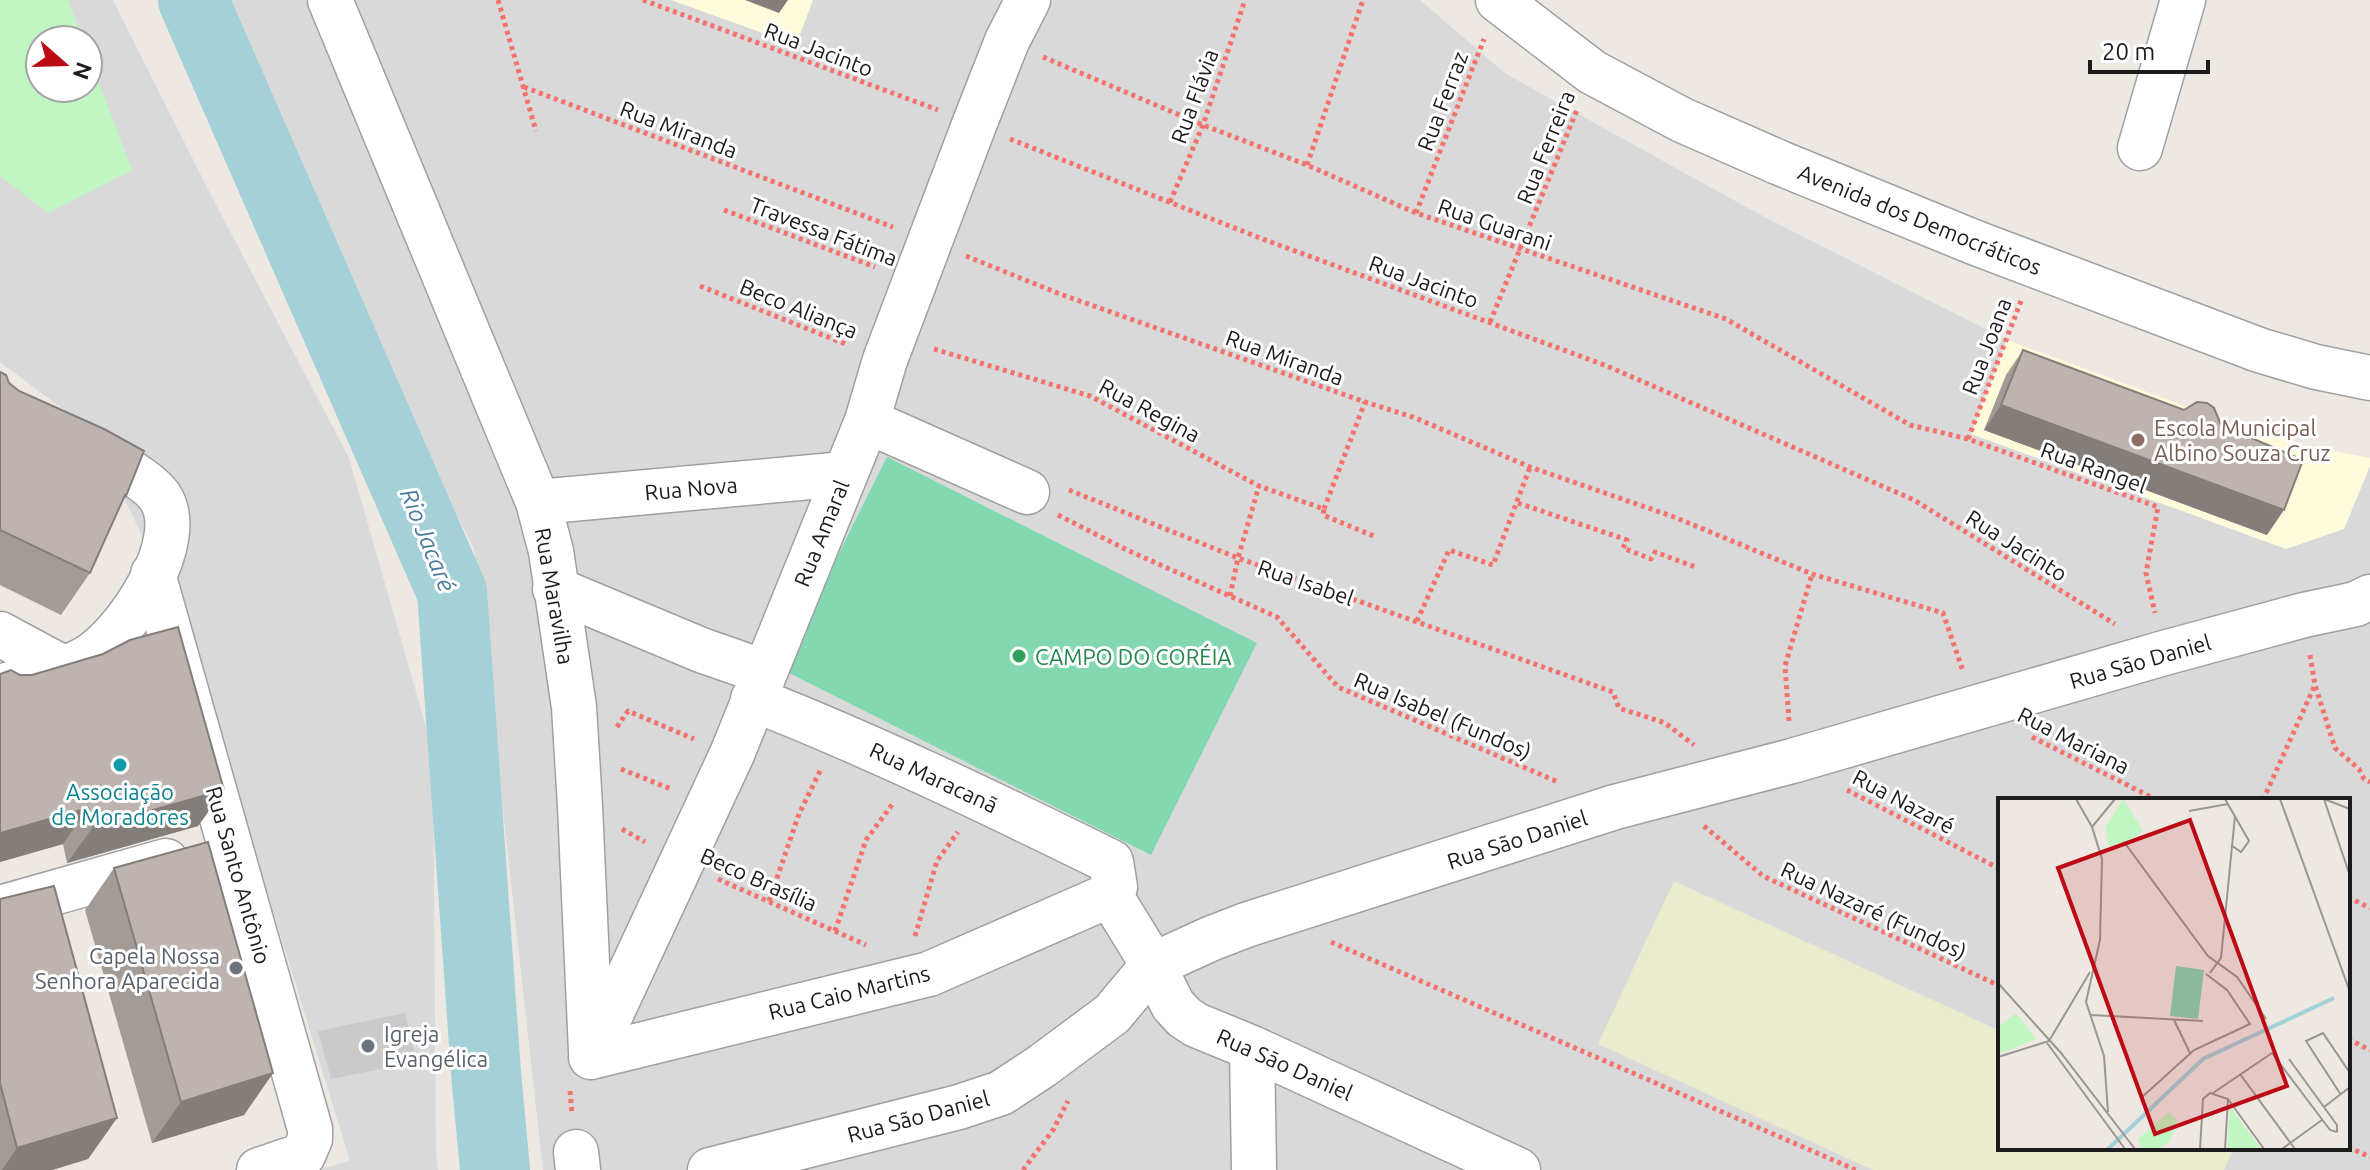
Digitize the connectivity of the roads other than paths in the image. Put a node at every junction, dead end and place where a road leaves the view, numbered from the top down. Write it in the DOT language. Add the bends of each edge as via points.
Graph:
graph roads {
  1 [pos="330,0"];
  2 [pos="1028,0"];
  3 [pos="1498,0"];
  4 [pos="2183,0"];
  5 [pos="2140,148"];
  6 [pos="2370,378"];
  7 [pos="0,409"];
  8 [pos="867,421"];
  9 [pos="844,474"];
  10 [pos="1027,492"];
  11 [pos="538,502"];
  12 [pos="153,574"];
  13 [pos="555,589"];
  14 [pos="2370,597"];
  15 [pos="0,634"];
  16 [pos="65,669"];
  17 [pos="758,686"];
  18 [pos="0,687"];
  19 [pos="230,843"];
  20 [pos="1110,879"];
  21 [pos="0,908"];
  22 [pos="1153,965"];
  23 [pos="1252,1048"];
  24 [pos="591,1057"];
  25 [pos="259,1170"];
  26 [pos="710,1170"];
  27 [pos="1254,1170"];
  28 [pos="1518,1170"];
  1 -- 11 [label="street, Rua Maravilha"];
  2 -- 8 [label="street, Rua Amaral" via="929,241"];
  3 -- 6 [label="street, Avenida dos Democráticos" via="1592,72 1682,120 2034,265 2259,350"];
  4 -- 5 [label="street"];
  7 -- 12 [label="street" via="137,475 160,497 167,515 166,547"];
  8 -- 9 [label="street, Rua Amaral"];
  8 -- 10 [label="street"];
  9 -- 11 [label="street, Rua Nova"];
  9 -- 17 [label="street, Rua Amaral"];
  11 -- 13 [label="street, Rua Maravilha"];
  12 -- 16 [label="street" via="114,637"];
  12 -- 19 [label="street, Rua Santo Antônio"];
  13 -- 17 [label="street, Rua Maracanã" via="701,650"];
  13 -- 24 [label="street, Rua Maravilha" via="574,707"];
  14 -- 22 [label="street, Rua São Daniel" via="1615,807 1210,939"];
  15 -- 16 [label="street"];
  16 -- 18 [label="street"];
  17 -- 20 [label="street, Rua Maracanã" via="838,733 982,798"];
  17 -- 24 [label="street, Rua Amaral" via="732,754"];
  19 -- 21 [label="street"];
  19 -- 25 [label="street, Rua Santo Antônio" via="310,1129 303,1155"];
  20 -- 22 [label="street, Rua Sāo Daniel"];
  20 -- 24 [label="street, Rua Caio Martins" via="918,969"];
  22 -- 23 [label="street, Rua Sāo Daniel" via="1184,1017"];
  22 -- 26 [label="street, Rua São Daniel" via="1112,1014 1001,1093"];
  23 -- 27 [label="street"];
  23 -- 28 [label="street, Rua Sāo Daniel"];
}
